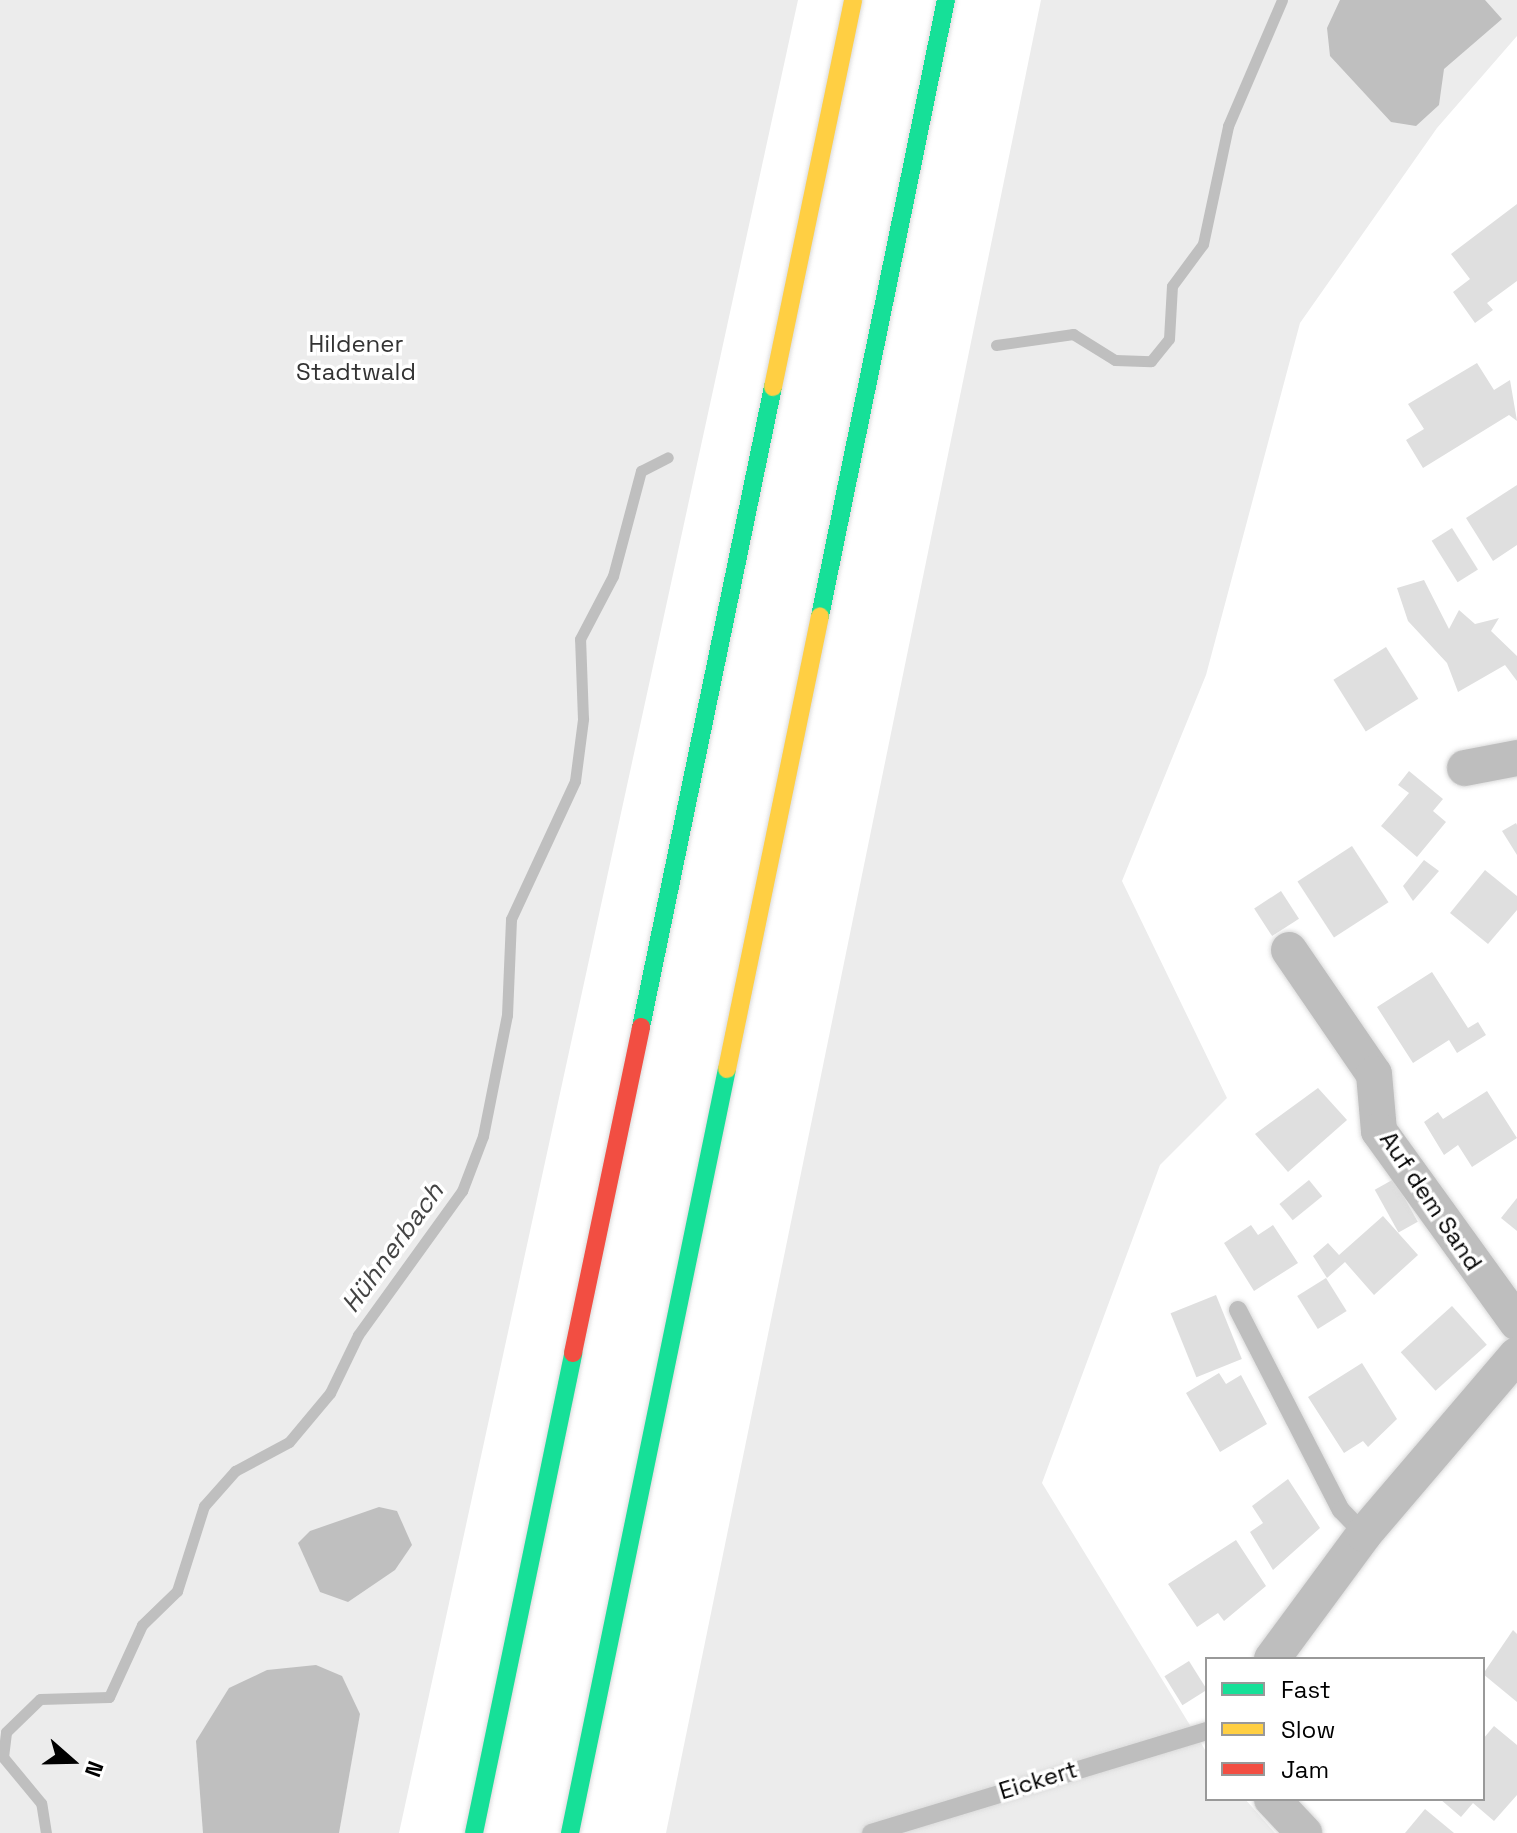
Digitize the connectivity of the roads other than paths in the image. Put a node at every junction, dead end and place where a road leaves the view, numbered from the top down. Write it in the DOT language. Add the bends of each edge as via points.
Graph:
graph roads {
  1 [pos="853,0"];
  2 [pos="946,0"];
  3 [pos="1517,758"];
  4 [pos="1465,768"];
  5 [pos="1289,950"];
  6 [pos="1238,1310"];
  7 [pos="1517,1322"];
  8 [pos="1517,1355"];
  9 [pos="1364,1534"];
  10 [pos="1273,1657"];
  11 [pos="1205,1732"];
  12 [pos="1274,1801"];
  13 [pos="474,1833"];
  14 [pos="570,1833"];
  15 [pos="871,1833"];
  16 [pos="1304,1833"];
  1 -- 13 [label="highway"];
  2 -- 14 [label="highway"];
  3 -- 4 [label="street"];
  5 -- 7 [label="street, Auf dem Sand" via="1374,1074 1379,1131"];
  6 -- 9 [label="lane" via="1341,1510"];
  8 -- 9 [label="street"];
  9 -- 10 [label="street"];
  11 -- 15 [label="lane, Eickert"];
  12 -- 16 [label="street"];
}
